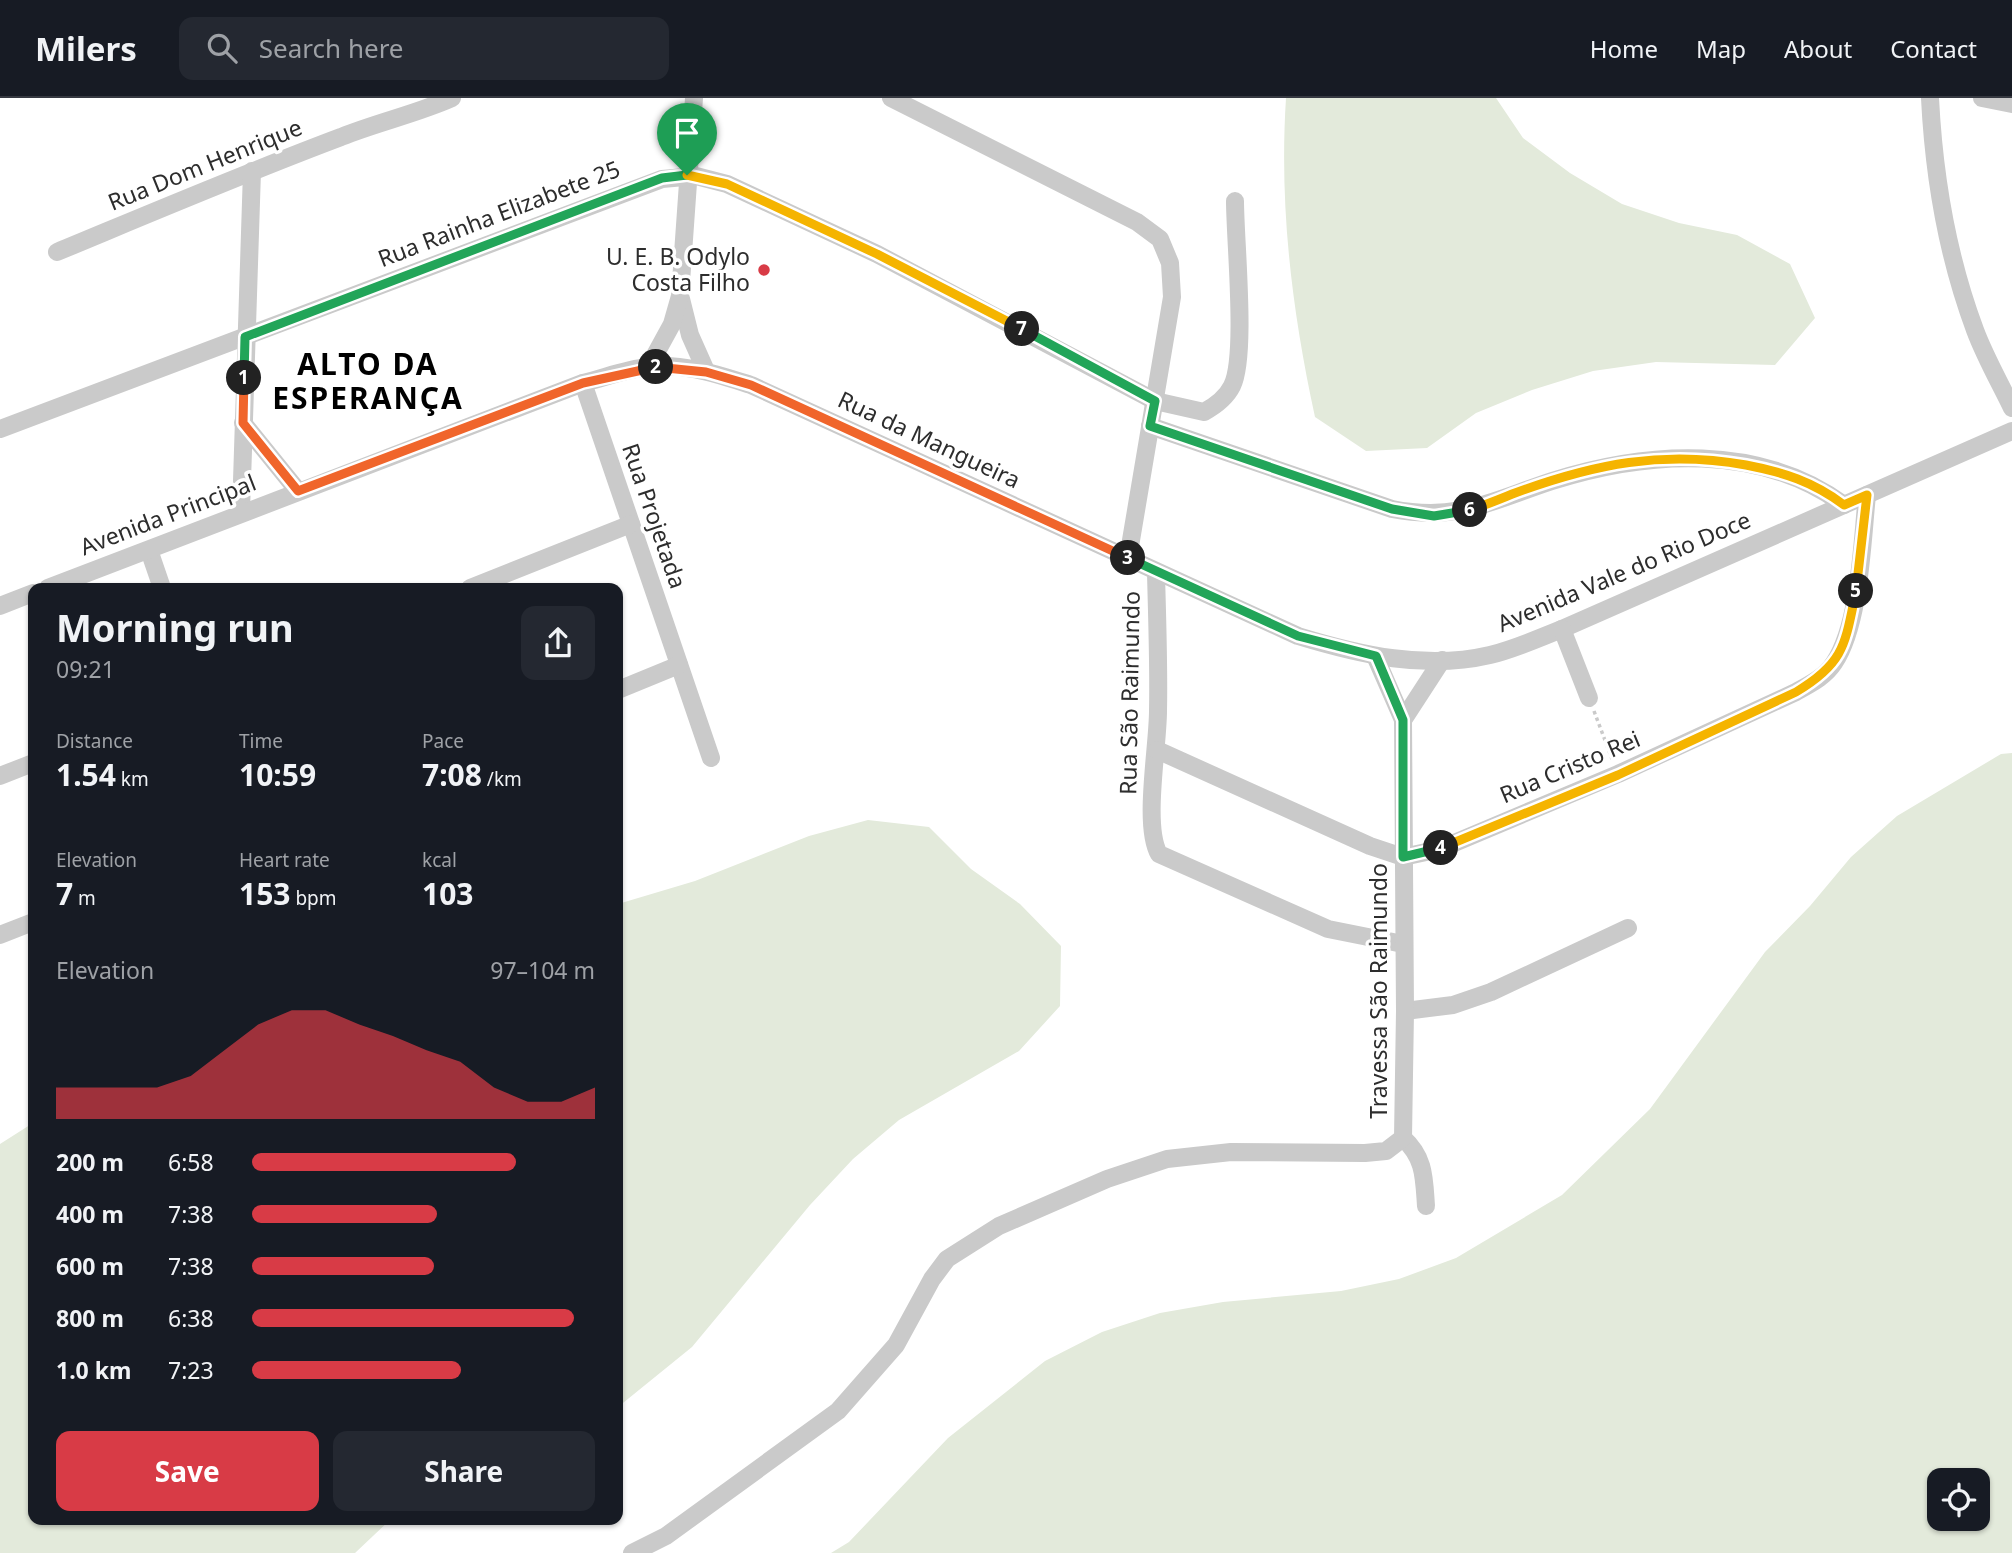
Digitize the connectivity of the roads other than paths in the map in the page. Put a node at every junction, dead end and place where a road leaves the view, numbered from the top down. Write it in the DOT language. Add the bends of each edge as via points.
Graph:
graph roads {
  1 [pos="452,98"];
  2 [pos="694,98"];
  3 [pos="891,98"];
  4 [pos="1930,98"];
  5 [pos="1982,98"];
  6 [pos="2012,104"];
  7 [pos="252,171"];
  8 [pos="687,175"];
  9 [pos="1235,201"];
  10 [pos="57,252"];
  11 [pos="680,296"];
  12 [pos="245,337"];
  13 [pos="649,366"];
  14 [pos="706,372"];
  15 [pos="583,383"];
  16 [pos="1155,401"];
  17 [pos="2012,408"];
  18 [pos="243,423"];
  19 [pos="1150,426"];
  20 [pos="0,429"];
  21 [pos="2012,431"];
  22 [pos="298,491"];
  23 [pos="1867,495"];
  24 [pos="1844,505"];
  25 [pos="242,512"];
  26 [pos="631,524"];
  27 [pos="149,550"];
  28 [pos="1128,558"];
  29 [pos="1156,572"];
  30 [pos="60,583"];
  31 [pos="160,583"];
  32 [pos="483,583"];
  33 [pos="28,595"];
  34 [pos="0,606"];
  35 [pos="1562,629"];
  36 [pos="1376,656"];
  37 [pos="1441,660"];
  38 [pos="679,665"];
  39 [pos="623,688"];
  40 [pos="1589,698"];
  41 [pos="1403,720"];
  42 [pos="1157,750"];
  43 [pos="711,758"];
  44 [pos="28,764"];
  45 [pos="0,776"];
  46 [pos="1403,857"];
  47 [pos="28,924"];
  48 [pos="1628,928"];
  49 [pos="0,935"];
  50 [pos="1403,944"];
  51 [pos="1405,1012"];
  52 [pos="1403,1138"];
  53 [pos="1426,1206"];
  54 [pos="632,1553"];
  1 -- 7 [label="street, Rua Dom Henrique"];
  2 -- 8 [label="street"];
  3 -- 16 [label="street" via="1137,222 1160,239 1170,263 1172,297"];
  4 -- 17 [label="street" via="1939,202 1950,247 1975,331"];
  5 -- 6 [label="street"];
  7 -- 10 [label="street, Rua Dom Henrique"];
  7 -- 12 [label="street"];
  8 -- 11 [label="street"];
  8 -- 12 [label="street, Rua Rainha Elizabete 25" via="662,178"];
  8 -- 16 [label="street, Rua Rainha Elizabete 25" via="727,184 877,254"];
  9 -- 16 [label="street" via="1239,360 1232,386 1217,405 1204,412"];
  11 -- 13 [label="street" via="672,324"];
  11 -- 14 [label="street"];
  12 -- 18 [label="street"];
  12 -- 20 [label="street, Rua Rainha Elizabete 25"];
  13 -- 14 [label="street, Avenida Principal"];
  13 -- 15 [label="street, Avenida Principal"];
  14 -- 28 [label="street, Rua da Mangueira" via="751,385"];
  15 -- 22 [label="street, Avenida Principal"];
  15 -- 26 [label="street, Rua Projetada"];
  16 -- 19 [label="street"];
  18 -- 22 [label="street"];
  18 -- 25 [label="street"];
  19 -- 24 [label="street" via="1392,509 1434,516 1462,512 1609,464 1674,456 1775,471 1804,480"];
  19 -- 28 [label="street"];
  21 -- 23 [label="street, Avenida Vale do Rio Doce"];
  22 -- 25 [label="street, Avenida Principal"];
  23 -- 24 [label="street, Avenida Vale do Rio Doce"];
  23 -- 46 [label="street, Rua Cristo Rei" via="1859,579 1845,642 1834,664 1820,678 1618,775 1440,849"];
  24 -- 35 [label="street, Avenida Vale do Rio Doce"];
  25 -- 27 [label="street, Avenida Principal"];
  26 -- 32 [label="street"];
  26 -- 38 [label="street, Rua Projetada"];
  27 -- 30 [label="street, Avenida Principal"];
  27 -- 31 [label="street"];
  28 -- 29 [label="street, Avenida Vale do Rio Doce"];
  29 -- 36 [label="street, Avenida Vale do Rio Doce" via="1298,636"];
  29 -- 42 [label="street, Rua São Raimundo"];
  33 -- 34 [label="street"];
  35 -- 37 [label="street, Avenida Vale do Rio Doce" via="1491,654"];
  35 -- 40 [label="street"];
  36 -- 37 [label="street, Avenida Vale do Rio Doce"];
  36 -- 41 [label="street, Travessa São Raimundo"];
  37 -- 41 [label="street"];
  38 -- 39 [label="street"];
  38 -- 43 [label="street, Rua Projetada"];
  41 -- 46 [label="street, Travessa São Raimundo"];
  42 -- 46 [label="street"];
  42 -- 50 [label="street, Rua São Raimundo" via="1151,816 1159,854 1328,929"];
  44 -- 45 [label="street"];
  46 -- 50 [label="street, Travessa São Raimundo"];
  47 -- 49 [label="street"];
  48 -- 51 [label="street" via="1491,992 1453,1005"];
  50 -- 51 [label="street, Travessa São Raimundo"];
  51 -- 52 [label="street, Travessa São Raimundo"];
  52 -- 53 [label="street" via="1423,1165"];
  52 -- 54 [label="street, Travessa São Raimundo" via="1386,1151 1365,1153 1231,1152 1167,1159 1107,1179 999,1226 947,1259 896,1345 838,1411 666,1536"];
}
